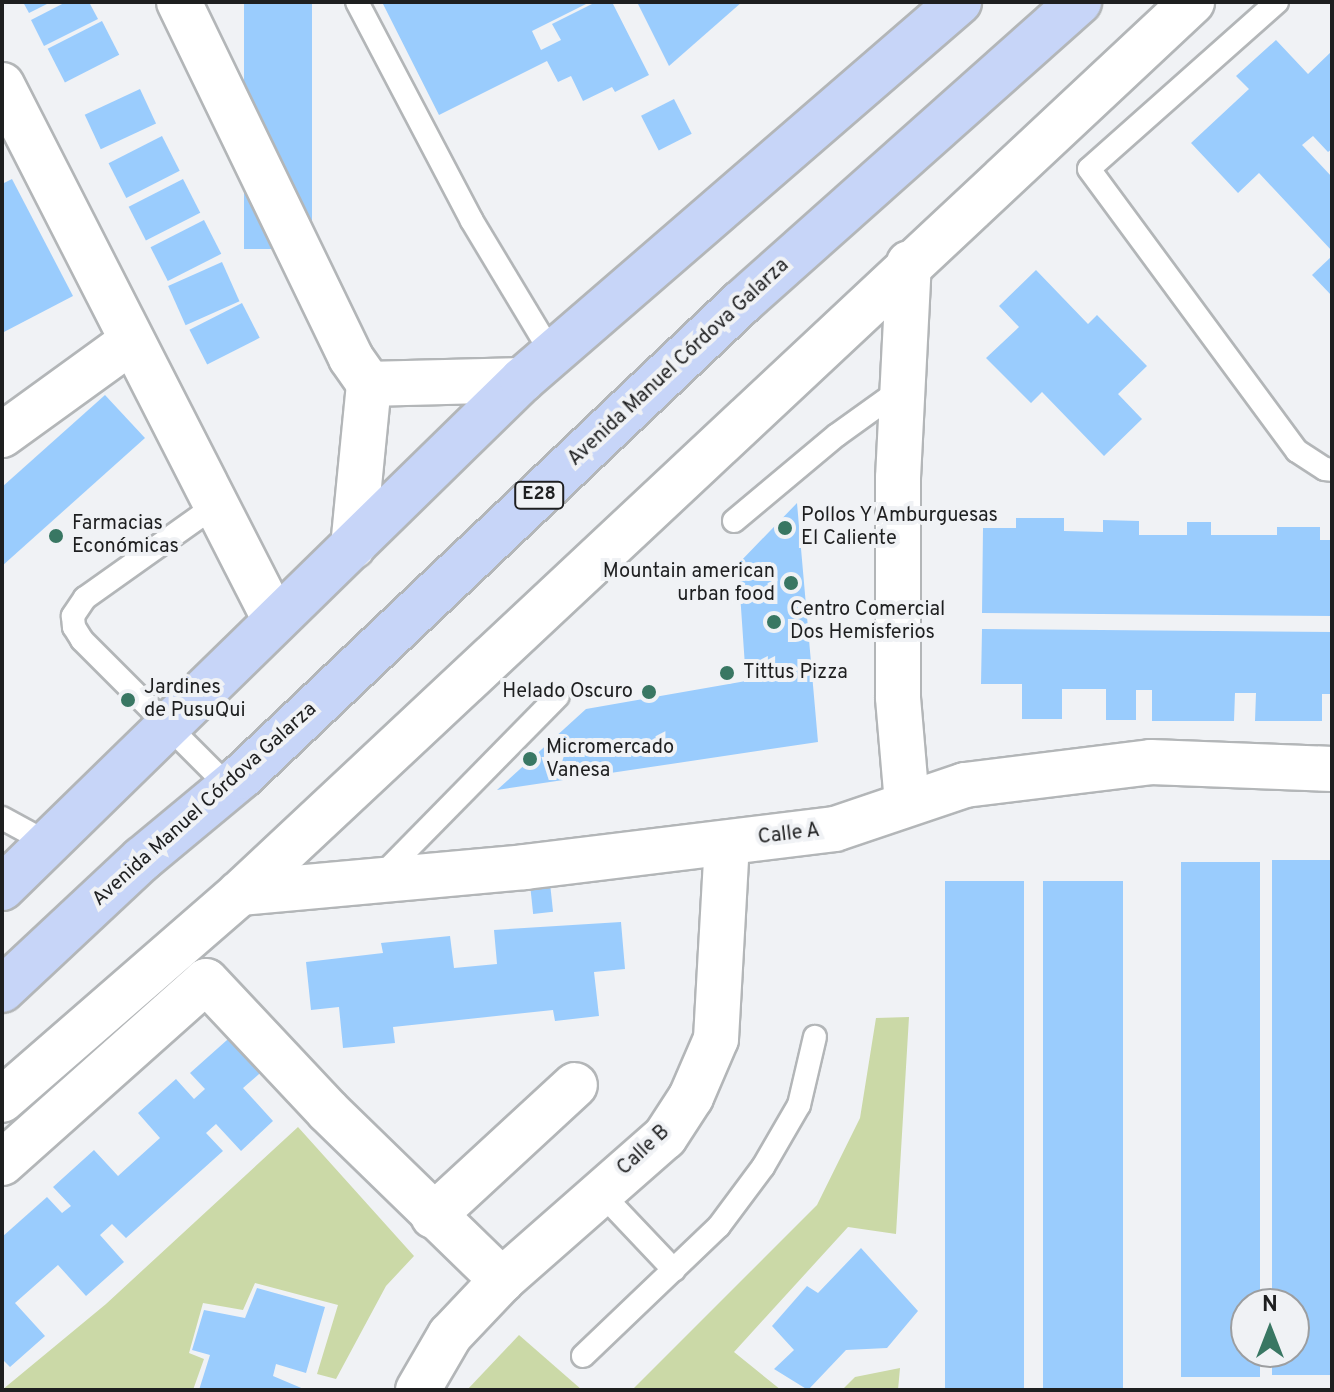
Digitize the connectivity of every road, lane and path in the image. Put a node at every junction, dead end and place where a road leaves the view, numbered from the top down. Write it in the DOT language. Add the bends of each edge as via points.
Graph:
graph roads {
  1 [pos="179,2"];
  2 [pos="357,2"];
  3 [pos="959,2"];
  4 [pos="1079,2"];
  5 [pos="1192,2"];
  6 [pos="1277,2"];
  7 [pos="2,85"];
  8 [pos="12,132"];
  9 [pos="909,263"];
  10 [pos="132,341"];
  11 [pos="537,367"];
  12 [pos="369,384"];
  13 [pos="901,389"];
  14 [pos="2,435"];
  15 [pos="1332,470"];
  16 [pos="216,505"];
  17 [pos="734,521"];
  18 [pos="353,546"];
  19 [pos="275,620"];
  20 [pos="558,696"];
  21 [pos="168,728"];
  22 [pos="1332,769"];
  23 [pos="228,786"];
  24 [pos="907,803"];
  25 [pos="2,818"];
  26 [pos="48,843"];
  27 [pos="727,843"];
  28 [pos="378,880"];
  29 [pos="2,888"];
  30 [pos="240,893"];
  31 [pos="2,990"];
  32 [pos="815,1037"];
  33 [pos="575,1085"];
  34 [pos="2,1100"];
  35 [pos="2,1163"];
  36 [pos="599,1191"];
  37 [pos="433,1216"];
  38 [pos="674,1270"];
  39 [pos="502,1280"];
  40 [pos="583,1356"];
  41 [pos="418,1390"];
  1 -- 12 [label="street" via="351,358"];
  2 -- 11 [label="lane" via="472,221"];
  3 -- 11 [label="main road"];
  4 -- 23 [label="main road, Avenida Manuel Córdova Galarza / E28" via="741,303"];
  5 -- 9 [label="street"];
  6 -- 15 [label="lane" via="1089,169 1297,451"];
  7 -- 8 [label="street"];
  8 -- 10 [label="street"];
  9 -- 13 [label="street"];
  9 -- 30 [label="street"];
  10 -- 14 [label="street"];
  10 -- 16 [label="street"];
  11 -- 12 [label="street"];
  11 -- 18 [label="main road"];
  12 -- 18 [label="street"];
  13 -- 17 [label="lane"];
  13 -- 24 [label="street" via="898,697"];
  16 -- 19 [label="street"];
  16 -- 21 [label="lane" via="85,598 73,616 82,640"];
  18 -- 19 [label="main road"];
  19 -- 21 [label="main road"];
  20 -- 28 [label="lane"];
  21 -- 23 [label="lane"];
  21 -- 26 [label="main road"];
  22 -- 24 [label="street, Calle A" via="1151,762 965,785"];
  23 -- 31 [label="main road, Avenida Manuel Córdova Galarza / E28"];
  24 -- 27 [label="street, Calle A" via="835,829"];
  25 -- 26 [label="lane"];
  26 -- 29 [label="main road"];
  27 -- 28 [label="street, Calle A"];
  27 -- 36 [label="street, Calle B" via="716,1039 709,1059 665,1137"];
  28 -- 30 [label="street, Calle A"];
  30 -- 34 [label="street"];
  32 -- 38 [label="lane" via="799,1105 763,1167 719,1226"];
  33 -- 37 [label="street"];
  35 -- 37 [label="street" via="206,981"];
  36 -- 38 [label="lane"];
  36 -- 39 [label="street, Calle B"];
  37 -- 39 [label="street"];
  38 -- 40 [label="lane"];
  39 -- 41 [label="street, Calle B" via="450,1335"];
}
